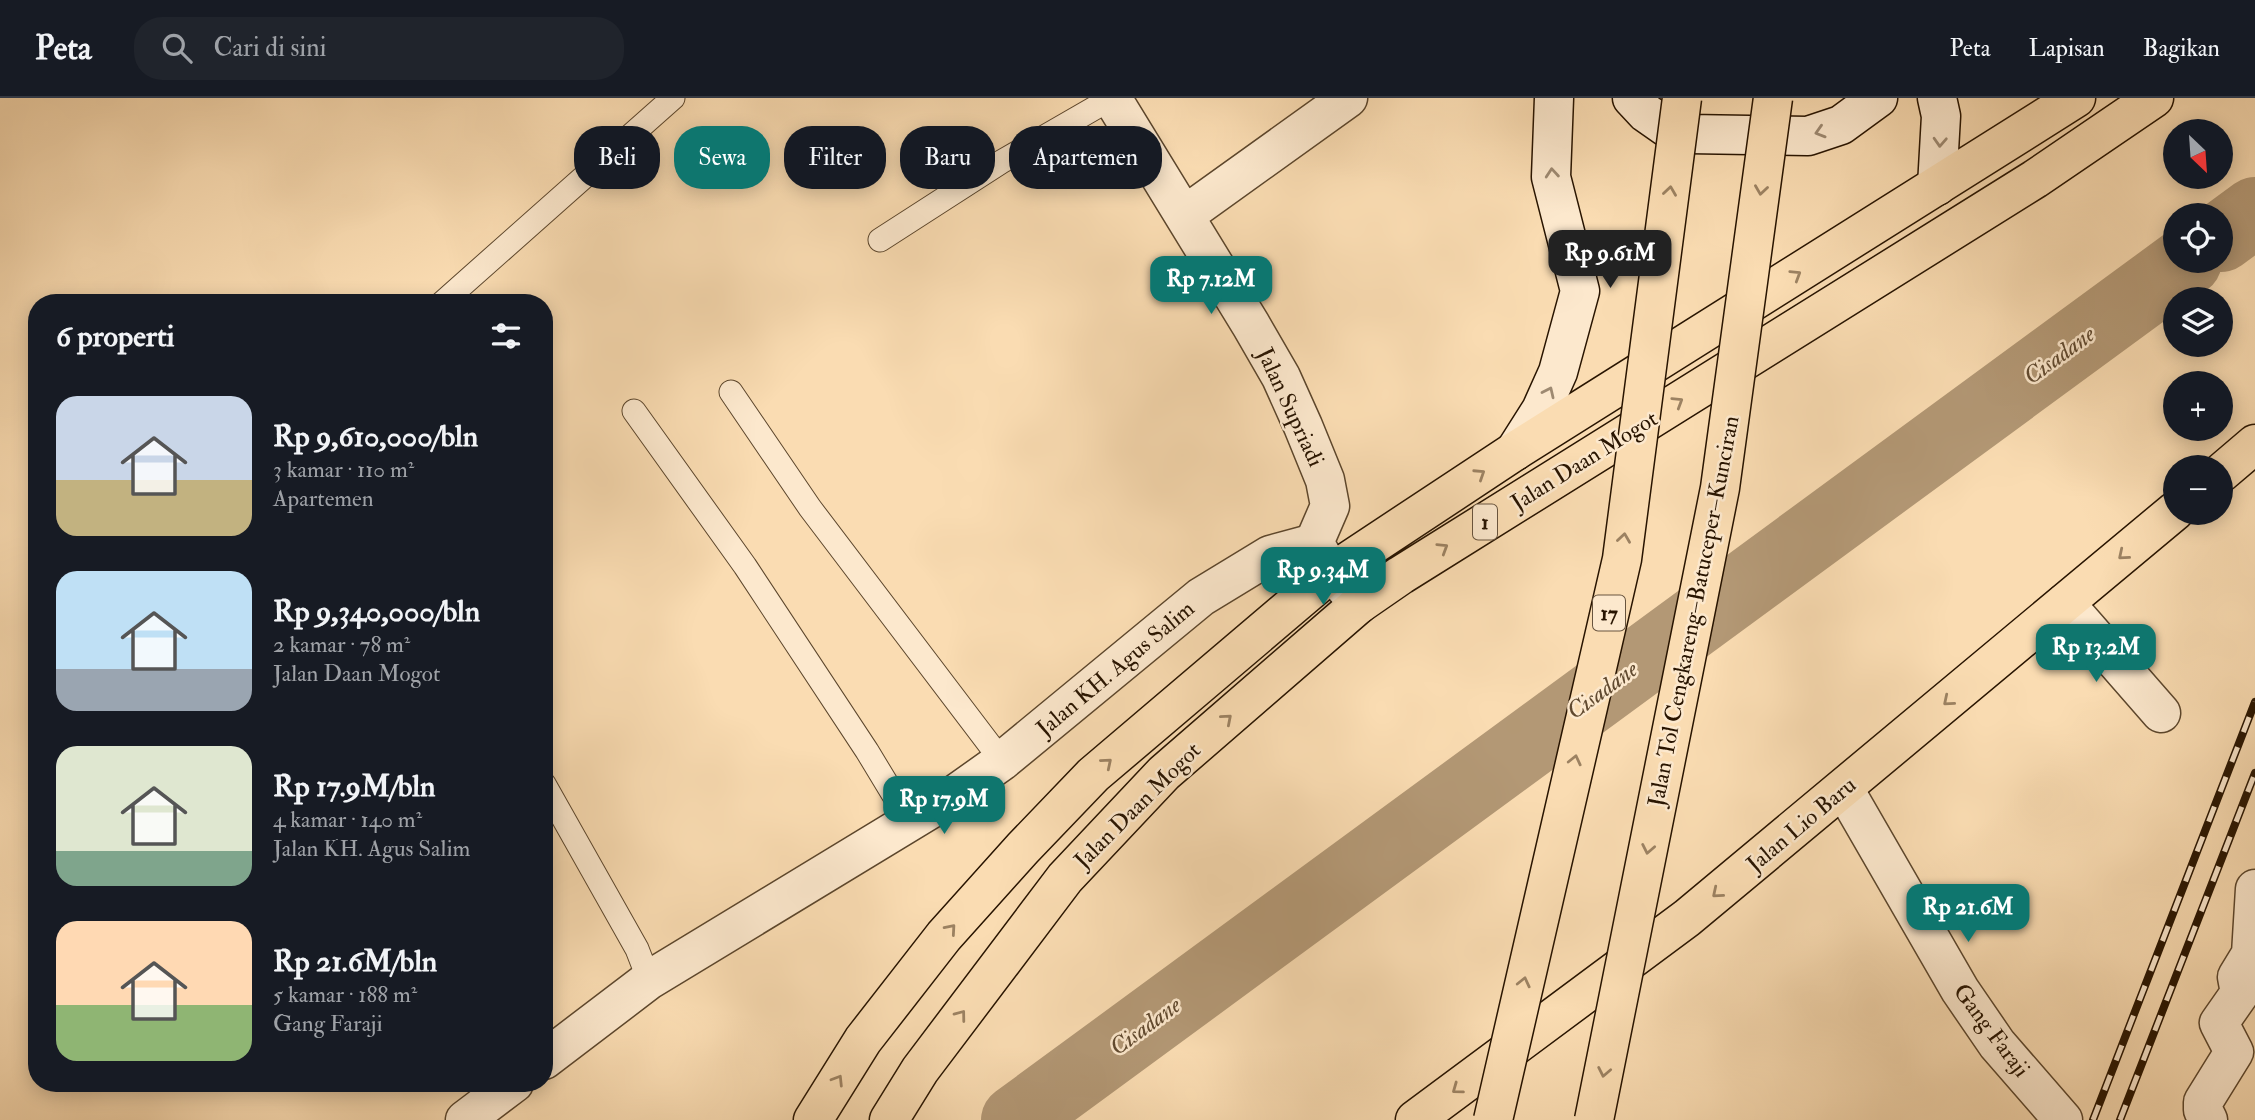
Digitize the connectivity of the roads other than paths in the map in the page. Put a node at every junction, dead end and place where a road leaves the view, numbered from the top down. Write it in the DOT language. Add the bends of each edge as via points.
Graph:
graph roads {
  1 [pos="673,98"];
  2 [pos="1112,98"];
  3 [pos="1348,98"];
  4 [pos="1553,98"];
  5 [pos="1632,98"];
  6 [pos="1682,98"];
  7 [pos="1773,98"];
  8 [pos="1878,98"];
  9 [pos="1937,98"];
  10 [pos="2027,98"];
  11 [pos="2154,98"];
  12 [pos="2074,99"];
  13 [pos="1937,186"];
  14 [pos="1185,215"];
  15 [pos="880,240"];
  16 [pos="452,294"];
  17 [pos="731,392"];
  18 [pos="634,411"];
  19 [pos="2255,444"];
  20 [pos="1515,451"];
  21 [pos="2233,463"];
  22 [pos="2163,521"];
  23 [pos="1323,557"];
  24 [pos="2065,603"];
  25 [pos="1359,604"];
  26 [pos="2161,713"];
  27 [pos="1002,761"];
  28 [pos="1844,789"];
  29 [pos="553,800"];
  30 [pos="910,822"];
  31 [pos="2255,891"];
  32 [pos="649,980"];
  33 [pos="553,1053"];
  34 [pos="502,1092"];
  35 [pos="465,1120"];
  36 [pos="813,1120"];
  37 [pos="889,1120"];
  38 [pos="1415,1120"];
  39 [pos="1493,1120"];
  40 [pos="1594,1120"];
  41 [pos="2063,1120"];
  42 [pos="2208,1120"];
  1 -- 16 [label="lane"];
  2 -- 14 [label="street, Jalan Supriadi"];
  2 -- 15 [label="lane"];
  3 -- 14 [label="street"];
  20 -- 4 [label="street, one-way" via="1558,372 1580,291 1550,177"];
  8 -- 5 [label="street, one-way" via="1841,125 1808,136 1689,134 1666,127"];
  39 -- 6 [label="main road, 17, one-way, bridge" via="1622,559"];
  7 -- 40 [label="main road, Jalan Tol Cengkareng–Batuceper–Kunciran, one-way, bridge" via="1720,488"];
  9 -- 13 [label="street, one-way" via="1941,116"];
  10 -- 12 [label="main road"];
  25 -- 11 [label="main road, Jalan Daan Mogot / 1, one-way" via="2035,179"];
  12 -- 13 [label="main road, Jalan Daan Mogot / 1"];
  20 -- 13 [label="main road, Jalan Daan Mogot / 1, one-way"];
  14 -- 23 [label="street, Jalan Supriadi" via="1281,377 1321,469 1330,506"];
  17 -- 27 [label="lane" via="810,508"];
  18 -- 30 [label="lane" via="745,566"];
  19 -- 21 [label="main road"];
  23 -- 20 [label="main road, Jalan Daan Mogot / 1, one-way"];
  22 -- 24 [label="main road, Jalan Lio Baru, one-way"];
  23 -- 25 [label="street"];
  23 -- 27 [label="street, Jalan KH. Agus Salim" via="1270,555 1201,597"];
  36 -- 23 [label="main road, Jalan Daan Mogot / 1, one-way" via="863,1040 944,936 1023,848 1093,775"];
  24 -- 26 [label="street"];
  24 -- 28 [label="main road, Jalan Lio Baru, one-way"];
  37 -- 25 [label="main road, Jalan Daan Mogot / 1, one-way" via="920,1069 1065,878 1164,774"];
  27 -- 30 [label="street, Jalan KH. Agus Salim"];
  28 -- 38 [label="main road, Jalan Lio Baru, one-way" via="1687,918"];
  28 -- 41 [label="street, Gang Faraji" via="1960,990 1997,1044"];
  29 -- 32 [label="lane" via="637,949"];
  30 -- 32 [label="street, Jalan KH. Agus Salim"];
  31 -- 42 [label="street" via="2251,954 2237,977 2240,993 2219,1023 2234,1052 2203,1102"];
  32 -- 33 [label="street, Jalan KH. Agus Salim"];
  34 -- 35 [label="street"];
}
